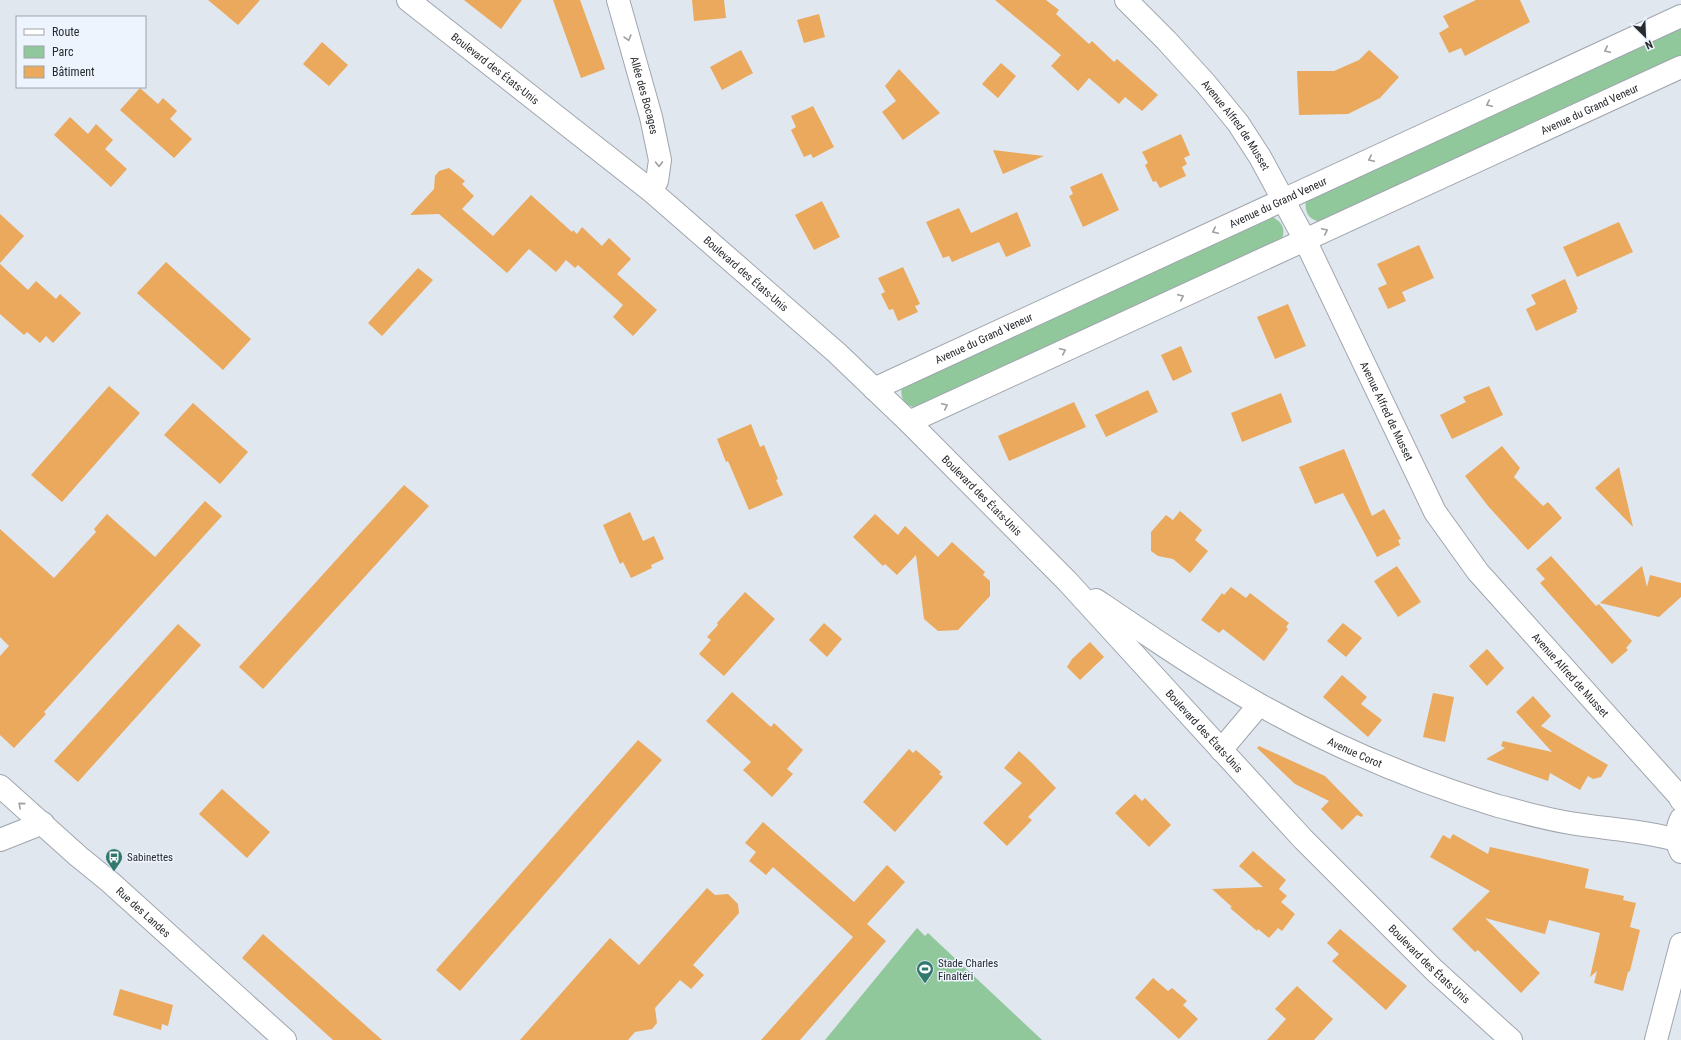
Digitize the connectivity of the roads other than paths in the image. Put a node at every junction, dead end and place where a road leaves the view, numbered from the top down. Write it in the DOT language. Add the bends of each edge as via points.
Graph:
graph roads {
  1 [pos="408,0"];
  2 [pos="618,0"];
  3 [pos="1126,0"];
  4 [pos="1681,16"];
  5 [pos="1681,67"];
  6 [pos="650,190"];
  7 [pos="1283,199"];
  8 [pos="1305,240"];
  9 [pos="874,389"];
  10 [pos="910,422"];
  11 [pos="1067,580"];
  12 [pos="1260,704"];
  13 [pos="1221,750"];
  14 [pos="0,786"];
  15 [pos="1681,800"];
  16 [pos="43,824"];
  17 [pos="1680,837"];
  18 [pos="0,840"];
  19 [pos="1681,944"];
  20 [pos="285,1040"];
  21 [pos="1511,1040"];
  22 [pos="1656,1040"];
  1 -- 6 [label="street, Boulevard des États-Unis"];
  2 -- 6 [label="street, Allée des Bocages, one-way" via="651,117 660,160 657,181"];
  3 -- 7 [label="street, Avenue Alfred de Musset" via="1166,40 1238,123"];
  4 -- 7 [label="street, Avenue du Grand Veneur, one-way"];
  8 -- 5 [label="street, Avenue du Grand Veneur, one-way"];
  6 -- 9 [label="street, Boulevard des États-Unis" via="831,348"];
  7 -- 8 [label="street, Avenue Alfred de Musset"];
  7 -- 9 [label="street, Avenue du Grand Veneur, one-way"];
  10 -- 8 [label="street, Avenue du Grand Veneur, one-way"];
  8 -- 15 [label="street, Avenue Alfred de Musset" via="1435,512 1478,572"];
  9 -- 10 [label="street, Boulevard des États-Unis"];
  10 -- 11 [label="street, Boulevard des États-Unis"];
  11 -- 12 [label="street, Avenue Corot" via="1165,646"];
  11 -- 13 [label="street, Boulevard des États-Unis"];
  12 -- 13 [label="street"];
  12 -- 17 [label="street, Avenue Corot" via="1320,736 1437,787 1568,823"];
  13 -- 21 [label="street, Boulevard des États-Unis" via="1303,839 1434,970"];
  16 -- 14 [label="street, Rue des Landes, one-way"];
  16 -- 18 [label="street"];
  16 -- 20 [label="street, Rue des Landes"];
  19 -- 22 [label="street"];
}
